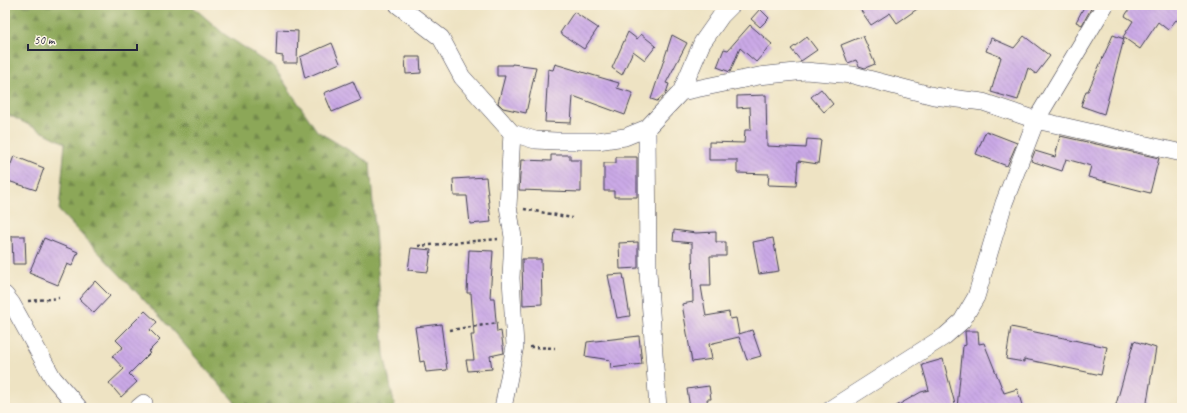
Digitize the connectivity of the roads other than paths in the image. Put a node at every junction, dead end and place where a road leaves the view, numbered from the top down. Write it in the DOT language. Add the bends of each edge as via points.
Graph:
graph roads {
  1 [pos="398,5"];
  2 [pos="732,5"];
  3 [pos="1104,5"];
  4 [pos="682,92"];
  5 [pos="1036,120"];
  6 [pos="647,128"];
  7 [pos="512,133"];
  8 [pos="1182,153"];
  9 [pos="8,300"];
  10 [pos="79,408"];
  11 [pos="503,408"];
  12 [pos="658,408"];
  13 [pos="832,408"];
  1 -- 7 [label="street" via="441,38 462,77"];
  2 -- 4 [label="street" via="702,43"];
  3 -- 5 [label="street"];
  4 -- 5 [label="street" via="759,76 804,71 853,75 934,96 983,102"];
  4 -- 6 [label="street"];
  5 -- 8 [label="street"];
  5 -- 13 [label="street" via="1004,203 976,296 962,321 945,336"];
  6 -- 7 [label="street" via="626,137 597,141 535,140"];
  6 -- 12 [label="street" via="648,272"];
  7 -- 11 [label="street" via="508,206 513,238 511,278 515,346"];
  9 -- 10 [label="street" via="53,378"];
}
